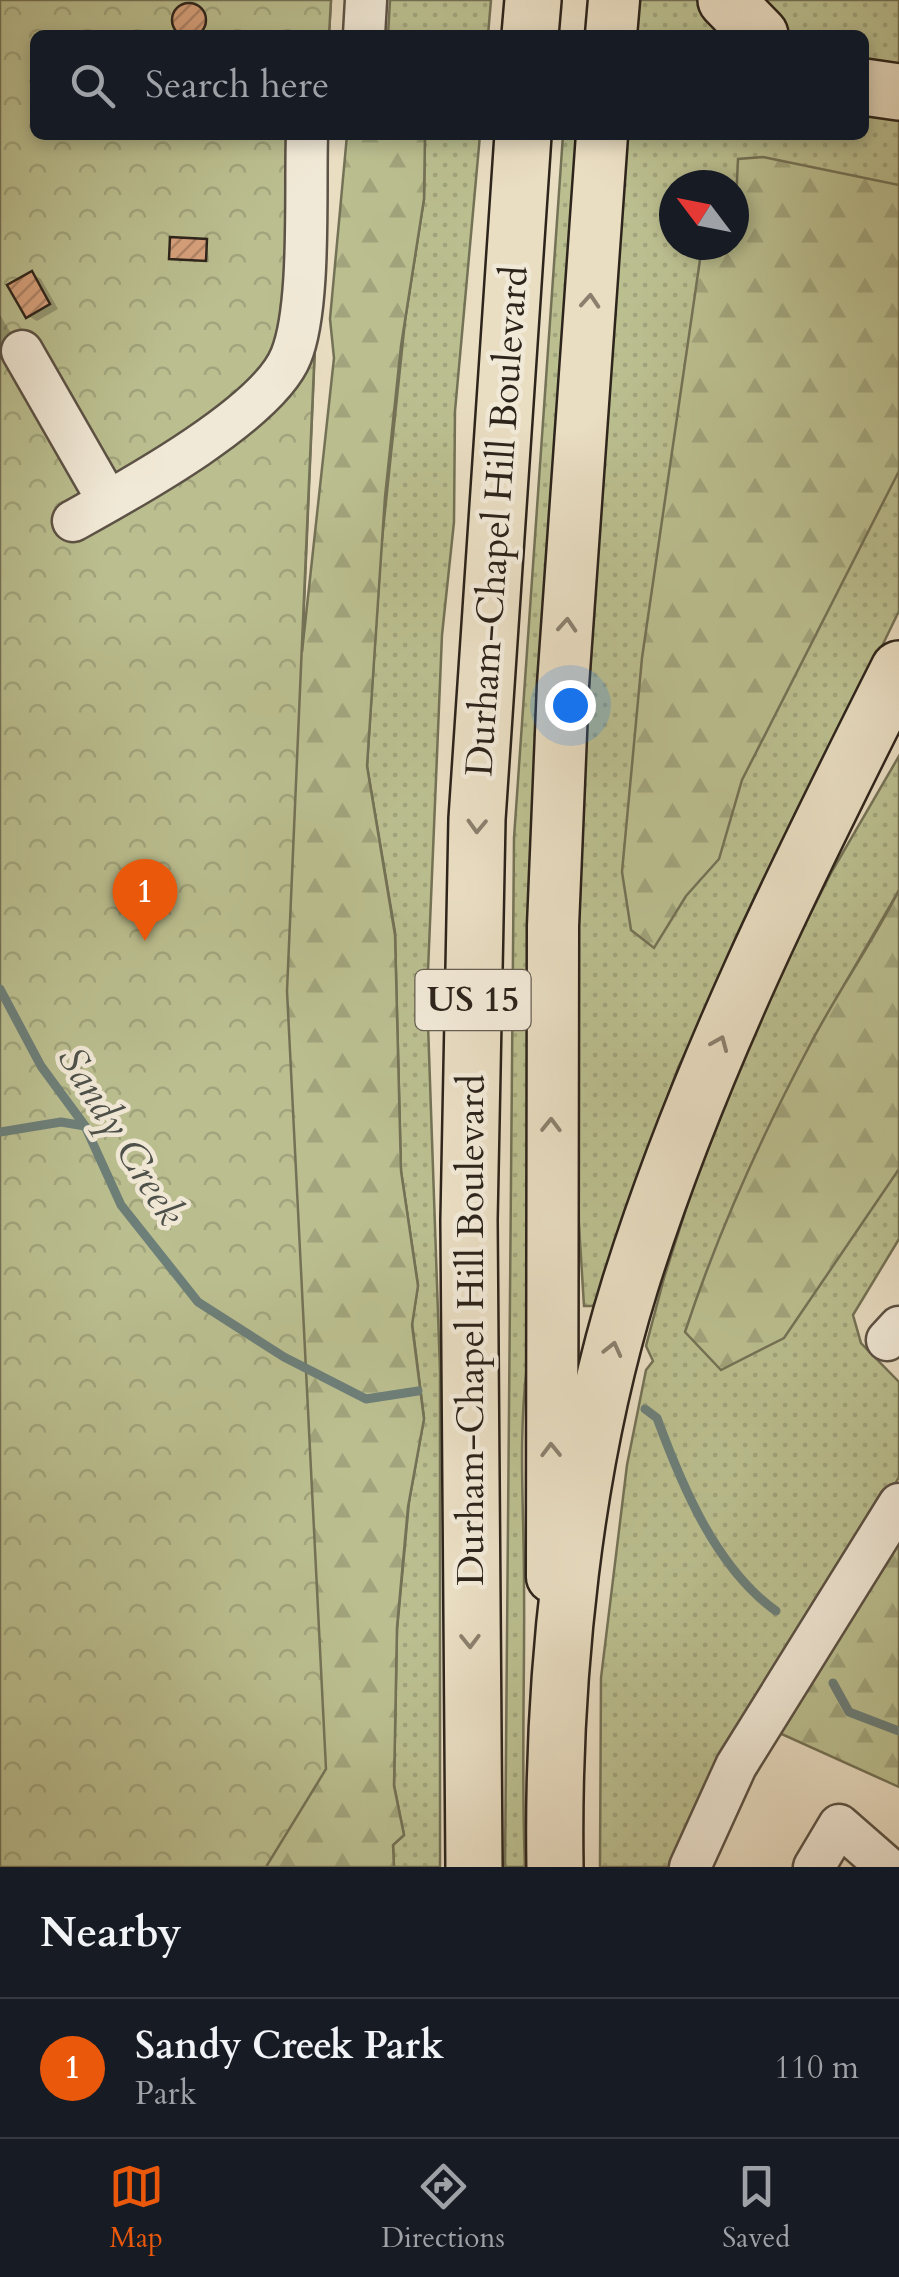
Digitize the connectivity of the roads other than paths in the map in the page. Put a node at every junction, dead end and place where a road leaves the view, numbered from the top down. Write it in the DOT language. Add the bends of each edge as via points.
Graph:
graph roads {
  1 [pos="366,0"];
  2 [pos="614,0"];
  3 [pos="726,0"];
  4 [pos="364,30"];
  5 [pos="611,30"];
  6 [pos="755,30"];
  7 [pos="869,87"];
  8 [pos="899,92"];
  9 [pos="307,140"];
  10 [pos="523,140"];
  11 [pos="602,140"];
  12 [pos="22,351"];
  13 [pos="899,669"];
  14 [pos="899,710"];
  15 [pos="784,904"];
  16 [pos="899,1504"];
  17 [pos="554,1792"];
  18 [pos="474,1867"];
  19 [pos="555,1867"];
  20 [pos="690,1867"];
  21 [pos="814,1867"];
  22 [pos="887,1867"];
  1 -- 4 [label="street"];
  2 -- 5 [label="main road"];
  3 -- 6 [label="highway"];
  7 -- 8 [label="highway"];
  9 -- 12 [label="street" via="300,326 290,359 246,411 90,511"];
  10 -- 18 [label="highway, Durham-Chapel Hill Boulevard / US 15, one-way" via="477,819 469,1220"];
  17 -- 11 [label="main road, Durham-Chapel Hill Boulevard, one-way" via="553,926"];
  13 -- 15 [label="highway"];
  14 -- 15 [label="highway"];
  17 -- 15 [label="highway, one-way" via="568,1599 616,1337 684,1132"];
  16 -- 20 [label="street" via="736,1766"];
  17 -- 19 [label="highway, Durham-Chapel Hill Boulevard"];
  21 -- 22 [label="street" via="840,1825"];
}
